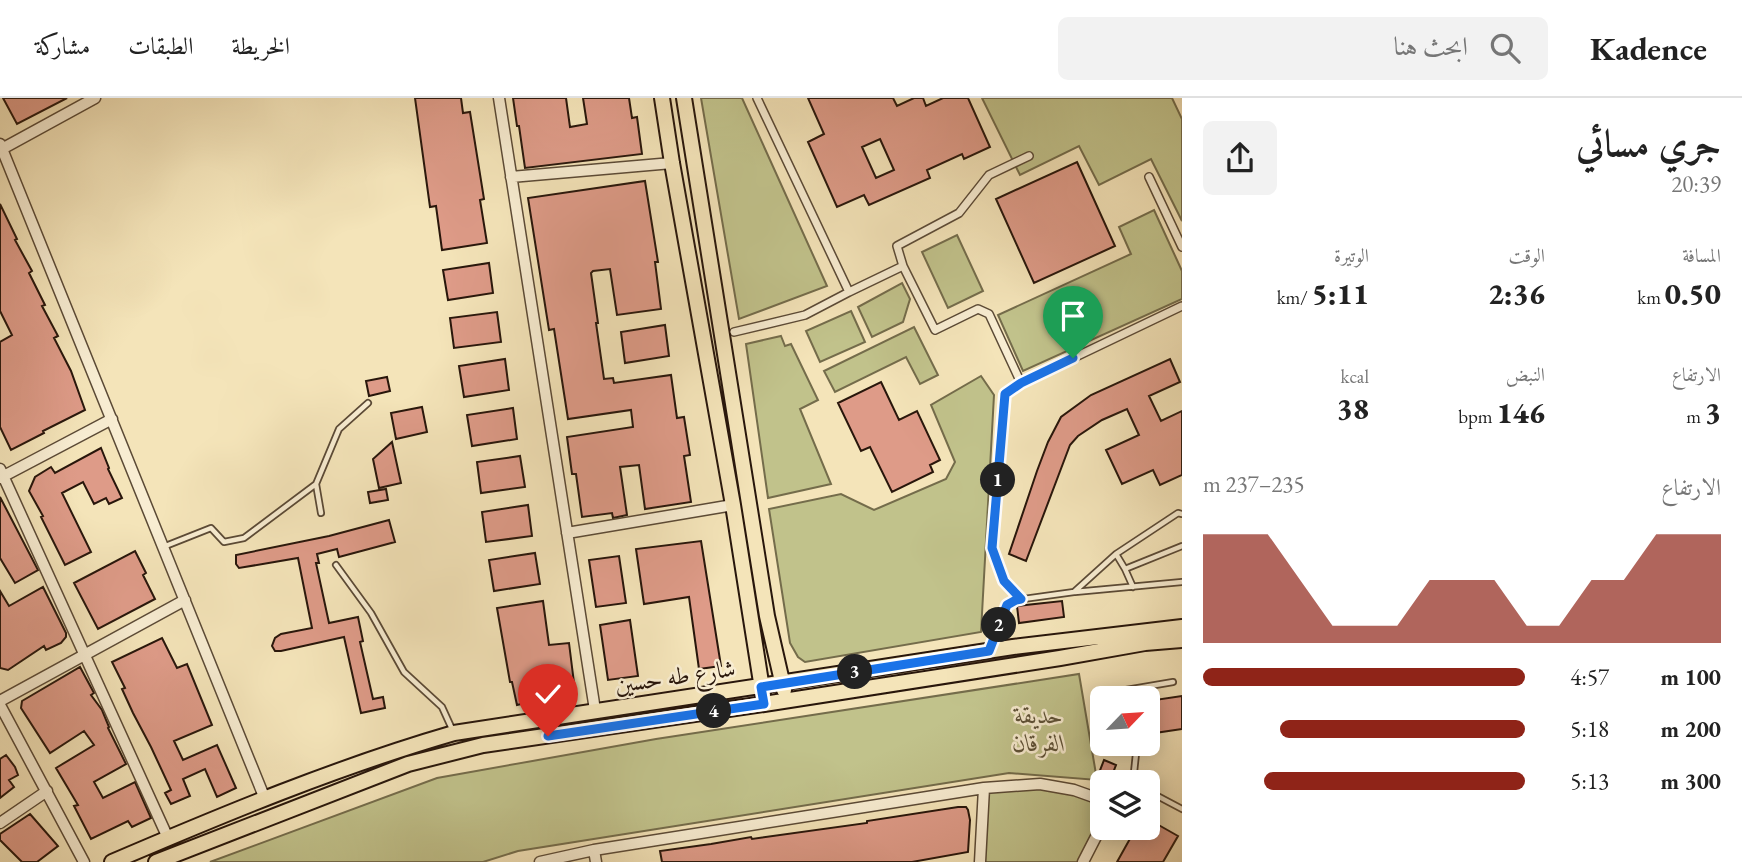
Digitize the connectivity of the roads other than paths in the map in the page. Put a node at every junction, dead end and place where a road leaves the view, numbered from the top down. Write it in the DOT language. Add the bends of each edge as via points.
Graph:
graph roads {
  1 [pos="95,98"];
  2 [pos="499,98"];
  3 [pos="662,98"];
  4 [pos="684,98"];
  5 [pos="757,98"];
  6 [pos="1,148"];
  7 [pos="1029,156"];
  8 [pos="671,163"];
  9 [pos="511,177"];
  10 [pos="1149,177"];
  11 [pos="1182,247"];
  12 [pos="903,266"];
  13 [pos="849,292"];
  14 [pos="1182,306"];
  15 [pos="734,332"];
  16 [pos="1021,383"];
  17 [pos="368,403"];
  18 [pos="112,419"];
  19 [pos="1,475"];
  20 [pos="316,484"];
  21 [pos="733,505"];
  22 [pos="321,513"];
  23 [pos="1182,514"];
  24 [pos="566,533"];
  25 [pos="1182,546"];
  26 [pos="163,547"];
  27 [pos="1116,554"];
  28 [pos="336,565"];
  29 [pos="1125,569"];
  30 [pos="1182,582"];
  31 [pos="1133,586"];
  32 [pos="1074,592"];
  33 [pos="1021,599"];
  34 [pos="185,600"];
  35 [pos="1182,627"];
  36 [pos="1182,640"];
  37 [pos="989,651"];
  38 [pos="84,654"];
  39 [pos="1174,682"];
  40 [pos="783,683"];
  41 [pos="1150,686"];
  42 [pos="761,687"];
  43 [pos="786,700"];
  44 [pos="0,703"];
  45 [pos="764,704"];
  46 [pos="595,710"];
  47 [pos="454,733"];
  48 [pos="984,788"];
  49 [pos="47,791"];
  50 [pos="1090,796"];
  51 [pos="1160,797"];
  52 [pos="265,799"];
  53 [pos="1182,809"];
  54 [pos="0,822"];
  55 [pos="168,838"];
  56 [pos="1094,840"];
  57 [pos="594,849"];
  58 [pos="84,862"];
  59 [pos="112,862"];
  60 [pos="156,862"];
  61 [pos="540,862"];
  62 [pos="596,862"];
  63 [pos="981,862"];
  64 [pos="1083,862"];
  1 -- 6 [label="street"];
  2 -- 9 [label="street"];
  3 -- 8 [label="main road"];
  4 -- 40 [label="main road" via="767,616"];
  5 -- 13 [label="street"];
  6 -- 18 [label="street"];
  7 -- 12 [label="street" via="989,175 959,213 897,246"];
  8 -- 9 [label="street"];
  8 -- 21 [label="main road"];
  9 -- 24 [label="street"];
  10 -- 11 [label="street"];
  12 -- 13 [label="street"];
  12 -- 16 [label="street" via="935,330 978,309 989,314"];
  13 -- 15 [label="street" via="805,315"];
  14 -- 16 [label="street"];
  16 -- 33 [label="street" via="1005,394 992,548 1004,581"];
  17 -- 20 [label="lane" via="340,429"];
  18 -- 19 [label="street"];
  18 -- 26 [label="street"];
  19 -- 38 [label="street"];
  20 -- 22 [label="lane"];
  20 -- 26 [label="lane" via="244,538 224,542 211,528"];
  21 -- 24 [label="street"];
  21 -- 42 [label="main road"];
  23 -- 27 [label="lane"];
  24 -- 46 [label="street"];
  25 -- 29 [label="lane"];
  26 -- 34 [label="street"];
  27 -- 29 [label="lane"];
  27 -- 32 [label="lane"];
  28 -- 47 [label="lane" via="371,613 404,672 442,707"];
  29 -- 31 [label="lane"];
  30 -- 31 [label="lane"];
  31 -- 32 [label="lane"];
  32 -- 33 [label="lane"];
  33 -- 37 [label="lane" via="1007,605"];
  34 -- 38 [label="street"];
  34 -- 52 [label="street"];
  35 -- 37 [label="main road, شارع طه حسين"];
  36 -- 43 [label="main road, شارع طه حسين"];
  37 -- 40 [label="main road, شارع طه حسين"];
  38 -- 44 [label="street"];
  38 -- 55 [label="street"];
  39 -- 41 [label="lane"];
  40 -- 42 [label="main road, شارع طه حسين"];
  40 -- 43 [label="main road"];
  42 -- 45 [label="main road"];
  42 -- 46 [label="main road, شارع طه حسين"];
  43 -- 45 [label="main road, شارع طه حسين"];
  44 -- 49 [label="street"];
  45 -- 60 [label="main road, شارع طه حسين" via="483,745 408,764"];
  46 -- 47 [label="main road, شارع طه حسين"];
  47 -- 52 [label="main road, شارع طه حسين"];
  48 -- 50 [label="street" via="1040,784"];
  48 -- 57 [label="street"];
  48 -- 63 [label="street"];
  49 -- 54 [label="street"];
  49 -- 58 [label="street"];
  51 -- 53 [label="lane"];
  52 -- 55 [label="main road, شارع طه حسين"];
  55 -- 59 [label="main road, شارع طه حسين"];
  56 -- 64 [label="street"];
  57 -- 61 [label="street"];
  57 -- 62 [label="street"];
}
